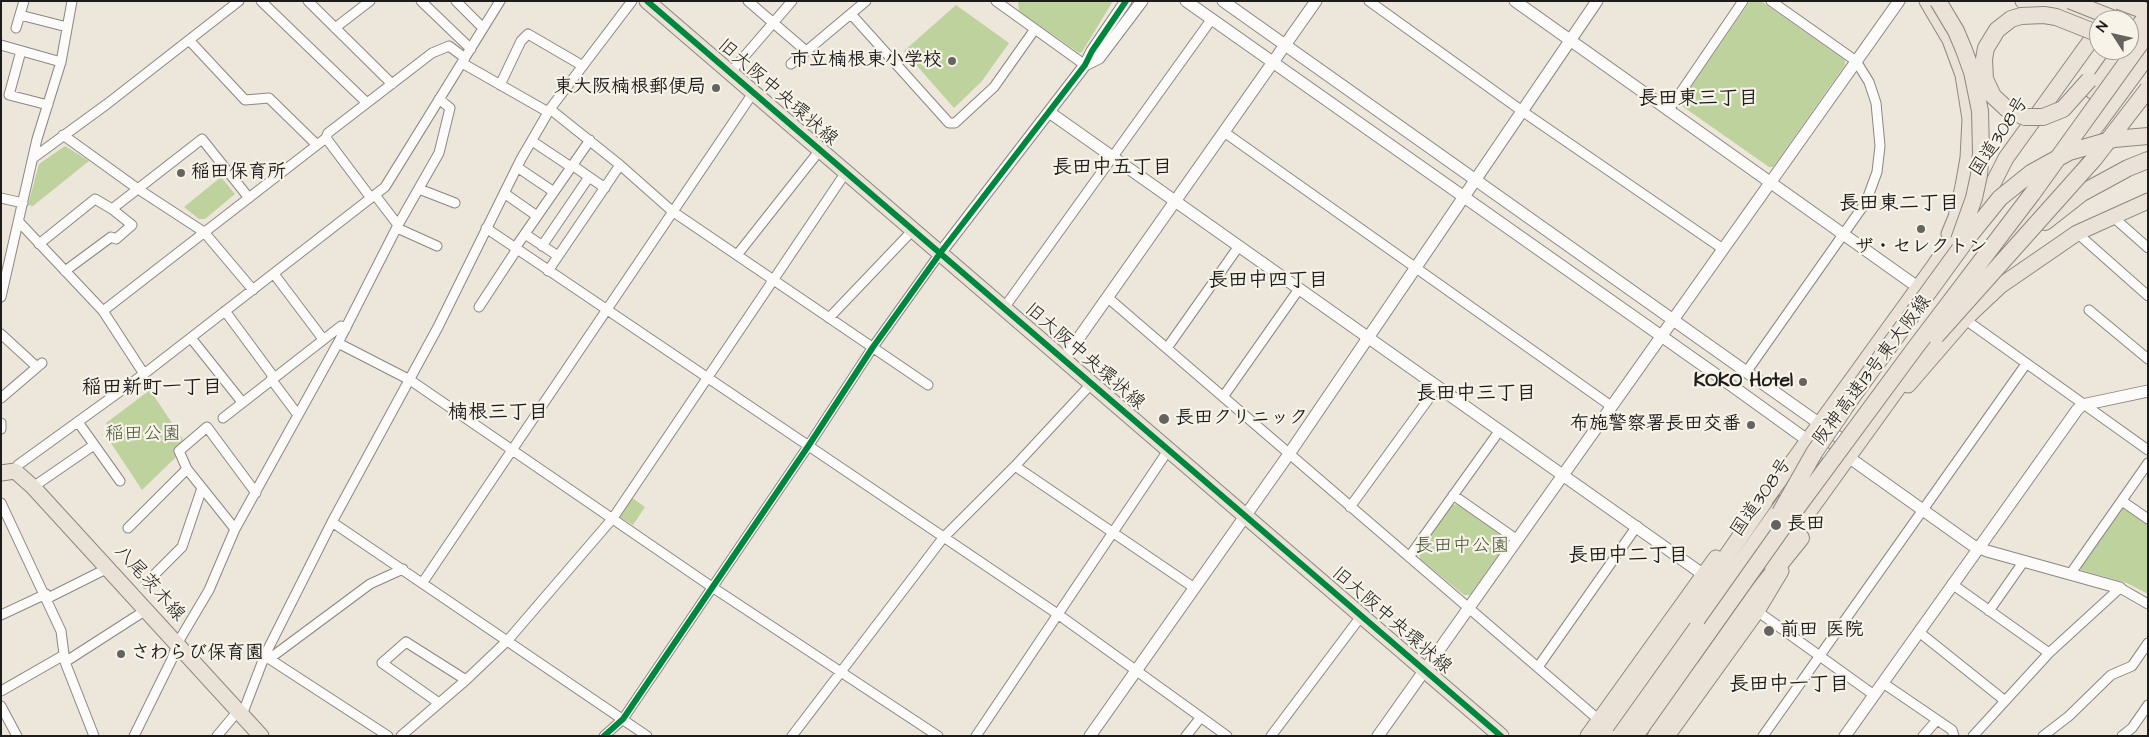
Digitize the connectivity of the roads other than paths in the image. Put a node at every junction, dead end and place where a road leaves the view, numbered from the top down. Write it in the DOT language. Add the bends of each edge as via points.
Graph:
graph roads {
  1 [pos="24,1"];
  2 [pos="72,1"];
  3 [pos="261,1"];
  4 [pos="308,1"];
  5 [pos="370,1"];
  6 [pos="421,1"];
  7 [pos="456,1"];
  8 [pos="500,1"];
  9 [pos="632,1"];
  10 [pos="647,1"];
  11 [pos="748,1"];
  12 [pos="792,1"];
  13 [pos="866,1"];
  14 [pos="996,1"];
  15 [pos="1126,1"];
  16 [pos="1142,1"];
  17 [pos="1186,1"];
  18 [pos="1316,1"];
  19 [pos="1369,1"];
  20 [pos="1515,1"];
  21 [pos="1597,1"];
  22 [pos="1743,1"];
  23 [pos="1771,1"];
  24 [pos="1899,1"];
  25 [pos="1927,1"];
  26 [pos="1938,1"];
  27 [pos="2023,1"];
  28 [pos="2043,1"];
  29 [pos="2070,1"];
  30 [pos="2119,1"];
  31 [pos="1226,2"];
  32 [pos="233,3"];
  33 [pos="1009,5"];
  34 [pos="2093,10"];
  35 [pos="2148,13"];
  36 [pos="851,14"];
  37 [pos="20,15"];
  38 [pos="2089,19"];
  39 [pos="1211,20"];
  40 [pos="773,24"];
  41 [pos="2089,25"];
  42 [pos="67,27"];
  43 [pos="2139,27"];
  44 [pos="16,28"];
  45 [pos="335,28"];
  46 [pos="483,28"];
  47 [pos="1035,29"];
  48 [pos="2089,31"];
  49 [pos="2148,32"];
  50 [pos="189,40"];
  51 [pos="1569,40"];
  52 [pos="2089,43"];
  53 [pos="1,45"];
  54 [pos="1286,45"];
  55 [pos="470,49"];
  56 [pos="21,51"];
  57 [pos="806,51"];
  58 [pos="2148,54"];
  59 [pos="2102,60"];
  60 [pos="2115,60"];
  61 [pos="463,61"];
  62 [pos="1856,61"];
  63 [pos="61,62"];
  64 [pos="791,64"];
  65 [pos="1272,64"];
  66 [pos="1086,65"];
  67 [pos="583,66"];
  68 [pos="730,73"];
  69 [pos="392,84"];
  70 [pos="500,85"];
  71 [pos="2148,89"];
  72 [pos="5,93"];
  73 [pos="753,93"];
  74 [pos="440,99"];
  75 [pos="367,103"];
  76 [pos="48,105"];
  77 [pos="549,110"];
  78 [pos="1522,111"];
  79 [pos="1668,111"];
  80 [pos="1049,112"];
  81 [pos="1224,132"];
  82 [pos="63,135"];
  83 [pos="2148,136"];
  84 [pos="326,138"];
  85 [pos="532,140"];
  86 [pos="590,140"];
  87 [pos="317,145"];
  88 [pos="820,150"];
  89 [pos="1112,156"];
  90 [pos="33,158"];
  91 [pos="2006,158"];
  92 [pos="2148,160"];
  93 [pos="620,165"];
  94 [pos="572,166"];
  95 [pos="517,167"];
  96 [pos="846,172"];
  97 [pos="589,177"];
  98 [pos="1475,180"];
  99 [pos="1770,182"];
  100 [pos="604,188"];
  101 [pos="138,189"];
  102 [pos="419,189"];
  103 [pos="554,192"];
  104 [pos="504,193"];
  105 [pos="373,196"];
  106 [pos="1463,197"];
  107 [pos="1,198"];
  108 [pos="249,198"];
  109 [pos="1176,200"];
  110 [pos="2148,201"];
  111 [pos="23,203"];
  112 [pos="454,203"];
  113 [pos="112,209"];
  114 [pos="672,211"];
  115 [pos="537,216"];
  116 [pos="2112,216"];
  117 [pos="20,223"];
  118 [pos="398,226"];
  119 [pos="486,228"];
  120 [pos="913,230"];
  121 [pos="204,232"];
  122 [pos="2078,233"];
  123 [pos="525,234"];
  124 [pos="1845,234"];
  125 [pos="39,244"];
  126 [pos="2009,244"];
  127 [pos="437,246"];
  128 [pos="542,246"];
  129 [pos="1240,246"];
  130 [pos="2148,248"];
  131 [pos="516,249"];
  132 [pos="1723,250"];
  133 [pos="941,252"];
  134 [pos="558,256"];
  135 [pos="737,256"];
  136 [pos="1415,267"];
  137 [pos="5,269"];
  138 [pos="66,271"];
  139 [pos="548,271"];
  140 [pos="274,274"];
  141 [pos="772,279"];
  142 [pos="1928,281"];
  143 [pos="1981,285"];
  144 [pos="1299,289"];
  145 [pos="253,290"];
  146 [pos="2148,296"];
  147 [pos="1,297"];
  148 [pos="1108,297"];
  149 [pos="478,306"];
  150 [pos="1004,308"];
  151 [pos="607,310"];
  152 [pos="2089,310"];
  153 [pos="225,311"];
  154 [pos="104,312"];
  155 [pos="1961,317"];
  156 [pos="829,318"];
  157 [pos="1675,320"];
  158 [pos="346,328"];
  159 [pos="1,334"];
  160 [pos="1662,337"];
  161 [pos="191,338"];
  162 [pos="1368,338"];
  163 [pos="323,339"];
  164 [pos="338,343"];
  165 [pos="873,347"];
  166 [pos="1167,348"];
  167 [pos="1064,359"];
  168 [pos="2148,359"];
  169 [pos="2026,364"];
  170 [pos="1747,371"];
  171 [pos="144,374"];
  172 [pos="706,377"];
  173 [pos="272,378"];
  174 [pos="410,380"];
  175 [pos="1092,383"];
  176 [pos="928,385"];
  177 [pos="1438,386"];
  178 [pos="2148,391"];
  179 [pos="1223,397"];
  180 [pos="1,398"];
  181 [pos="242,402"];
  182 [pos="2082,405"];
  183 [pos="1611,406"];
  184 [pos="298,415"];
  185 [pos="223,418"];
  186 [pos="78,422"];
  187 [pos="1,423"];
  188 [pos="1827,428"];
  189 [pos="1,429"];
  190 [pos="1500,430"];
  191 [pos="94,445"];
  192 [pos="809,445"];
  193 [pos="1814,446"];
  194 [pos="513,449"];
  195 [pos="1168,449"];
  196 [pos="2148,450"];
  197 [pos="1289,454"];
  198 [pos="1850,458"];
  199 [pos="2148,463"];
  200 [pos="1015,466"];
  201 [pos="187,469"];
  202 [pos="8,472"];
  203 [pos="1563,474"];
  204 [pos="120,481"];
  205 [pos="33,487"];
  206 [pos="202,488"];
  207 [pos="256,493"];
  208 [pos="1453,495"];
  209 [pos="2122,501"];
  210 [pos="1764,502"];
  211 [pos="1,503"];
  212 [pos="1350,507"];
  213 [pos="1923,509"];
  214 [pos="1245,515"];
  215 [pos="1784,516"];
  216 [pos="613,518"];
  217 [pos="2148,519"];
  218 [pos="332,522"];
  219 [pos="1637,526"];
  220 [pos="128,528"];
  221 [pos="235,529"];
  222 [pos="1111,533"];
  223 [pos="943,538"];
  224 [pos="1801,538"];
  225 [pos="1516,539"];
  226 [pos="1978,547"];
  227 [pos="1409,557"];
  228 [pos="2024,561"];
  229 [pos="108,568"];
  230 [pos="403,569"];
  231 [pos="2071,574"];
  232 [pos="1704,575"];
  233 [pos="423,582"];
  234 [pos="146,583"];
  235 [pos="1952,584"];
  236 [pos="712,587"];
  237 [pos="1193,587"];
  238 [pos="2120,588"];
  239 [pos="47,596"];
  240 [pos="2148,604"];
  241 [pos="1468,607"];
  242 [pos="146,610"];
  243 [pos="1990,610"];
  244 [pos="1757,611"];
  245 [pos="1059,614"];
  246 [pos="1,615"];
  247 [pos="1362,615"];
  248 [pos="1919,632"];
  249 [pos="508,640"];
  250 [pos="2148,643"];
  251 [pos="177,644"];
  252 [pos="2049,652"];
  253 [pos="1818,656"];
  254 [pos="267,657"];
  255 [pos="64,659"];
  256 [pos="1538,667"];
  257 [pos="1136,669"];
  258 [pos="1426,670"];
  259 [pos="840,672"];
  260 [pos="466,680"];
  261 [pos="1883,683"];
  262 [pos="1,691"];
  263 [pos="1874,695"];
  264 [pos="2004,700"];
  265 [pos="439,703"];
  266 [pos="2148,705"];
  267 [pos="1,706"];
  268 [pos="240,713"];
  269 [pos="1201,717"];
  270 [pos="623,719"];
  271 [pos="1937,720"];
  272 [pos="1601,728"];
  273 [pos="1498,735"];
  274 [pos="1846,735"];
  275 [pos="17,736"];
  276 [pos="94,736"];
  277 [pos="134,736"];
  278 [pos="217,736"];
  279 [pos="261,736"];
  280 [pos="388,736"];
  281 [pos="400,736"];
  282 [pos="604,736"];
  283 [pos="648,736"];
  284 [pos="792,736"];
  285 [pos="938,736"];
  286 [pos="976,736"];
  287 [pos="1090,736"];
  288 [pos="1186,736"];
  289 [pos="1227,736"];
  290 [pos="1271,736"];
  291 [pos="1378,736"];
  292 [pos="1588,736"];
  293 [pos="1615,736"];
  294 [pos="1620,736"];
  295 [pos="1635,736"];
  296 [pos="1644,736"];
  297 [pos="1656,736"];
  298 [pos="1667,736"];
  299 [pos="1762,736"];
  300 [pos="1923,736"];
  301 [pos="1954,736"];
  302 [pos="1973,736"];
  303 [pos="2043,736"];
  304 [pos="2122,736"];
  1 -- 37 [label="street"];
  2 -- 42 [label="street"];
  3 -- 75 [label="street"];
  4 -- 45 [label="street"];
  5 -- 45 [label="street"];
  6 -- 55 [label="street"];
  7 -- 46 [label="street"];
  8 -- 46 [label="street"];
  9 -- 67 [label="street"];
  10 -- 68 [label="main road, 旧大阪中央環状線"];
  11 -- 40 [label="street"];
  12 -- 40 [label="street"];
  13 -- 36 [label="street"];
  14 -- 33 [label="street"];
  15 -- 66 [label="street"];
  16 -- 66 [label="street" via="1099,58"];
  17 -- 39 [label="street"];
  18 -- 54 [label="street"];
  19 -- 78 [label="street"];
  20 -- 51 [label="street"];
  21 -- 51 [label="street"];
  22 -- 79 [label="street"];
  23 -- 62 [label="street"];
  24 -- 62 [label="street"];
  25 -- 142 [label="main road" via="1957,58 1970,119 1968,158 1956,217"];
  26 -- 142 [label="highway, bridge" via="1956,31 1972,72 1981,131 1978,175 1967,220 1958,242"];
  27 -- 41 [label="main road"];
  28 -- 38 [label="highway"];
  29 -- 34 [label="main road, bridge"];
  30 -- 35 [label="highway, bridge"];
  31 -- 54 [label="street"];
  32 -- 50 [label="street"];
  33 -- 47 [label="street"];
  35 -- 43 [label="highway, bridge"];
  36 -- 47 [label="street" via="948,123 955,123 994,87"];
  36 -- 57 [label="street"];
  37 -- 42 [label="street"];
  37 -- 44 [label="street"];
  39 -- 65 [label="street"];
  39 -- 89 [label="street"];
  40 -- 57 [label="street"];
  40 -- 68 [label="street"];
  42 -- 63 [label="street"];
  45 -- 69 [label="street"];
  46 -- 55 [label="street"];
  47 -- 66 [label="street"];
  48 -- 59 [label="highway, bridge" via="2044,15 2011,20 1997,30 1986,48 1983,70 1988,88 2000,104 2016,114 2034,117 2054,114 2071,102"];
  49 -- 215 [label="highway, 阪神高速13号東大阪線, bridge" via="2032,194"];
  50 -- 82 [label="street"];
  50 -- 87 [label="street" via="245,100 269,98"];
  51 -- 78 [label="street"];
  51 -- 79 [label="street"];
  52 -- 91 [label="main road, 国道308号"];
  53 -- 56 [label="street"];
  54 -- 65 [label="street"];
  54 -- 98 [label="street"];
  55 -- 61 [label="street"];
  56 -- 63 [label="street"];
  56 -- 72 [label="street"];
  57 -- 64 [label="street"];
  58 -- 126 [label="main road"];
  60 -- 215 [label="highway, 阪神高速13号東大阪線, bridge" via="1906,341"];
  61 -- 69 [label="street" via="449,46 432,53"];
  61 -- 70 [label="street"];
  61 -- 74 [label="street"];
  62 -- 99 [label="street"];
  62 -- 124 [label="street" via="1876,102 1880,146 1866,202"];
  63 -- 76 [label="street"];
  65 -- 81 [label="street"];
  65 -- 106 [label="street"];
  66 -- 80 [label="street"];
  67 -- 70 [label="street" via="528,34"];
  67 -- 77 [label="street"];
  68 -- 73 [label="main road, 旧大阪中央環状線"];
  69 -- 75 [label="street"];
  70 -- 77 [label="street"];
  71 -- 143 [label="highway, bridge" via="2094,159"];
  72 -- 76 [label="street"];
  73 -- 88 [label="main road, 旧大阪中央環状線"];
  73 -- 114 [label="street"];
  74 -- 102 [label="street" via="450,108 442,144"];
  74 -- 105 [label="street" via="385,187"];
  75 -- 84 [label="street" via="328,133"];
  76 -- 90 [label="street"];
  77 -- 85 [label="street"];
  77 -- 86 [label="street"];
  78 -- 98 [label="street"];
  78 -- 132 [label="street"];
  79 -- 99 [label="street"];
  80 -- 89 [label="street"];
  80 -- 133 [label="street"];
  81 -- 109 [label="street"];
  81 -- 136 [label="street"];
  82 -- 90 [label="street"];
  82 -- 101 [label="street"];
  83 -- 142 [label="highway, bridge" via="2091,145 2050,161 2031,173 2000,198"];
  84 -- 87 [label="street"];
  84 -- 105 [label="street"];
  85 -- 94 [label="street"];
  85 -- 95 [label="street"];
  86 -- 93 [label="street"];
  86 -- 94 [label="street"];
  87 -- 108 [label="street"];
  88 -- 96 [label="main road, 旧大阪中央環状線"];
  88 -- 135 [label="street"];
  89 -- 109 [label="street"];
  89 -- 150 [label="street"];
  90 -- 111 [label="street"];
  91 -- 142 [label="main road"];
  91 -- 188 [label="main road, 国道308号" via="1947,271"];
  92 -- 143 [label="highway, bridge" via="2104,180 2062,207"];
  93 -- 100 [label="street"];
  93 -- 114 [label="street"];
  94 -- 97 [label="street"];
  94 -- 103 [label="street"];
  95 -- 103 [label="street"];
  95 -- 104 [label="street"];
  96 -- 120 [label="main road, 旧大阪中央環状線"];
  96 -- 141 [label="street"];
  97 -- 100 [label="street"];
  97 -- 128 [label="street"];
  98 -- 106 [label="street"];
  98 -- 157 [label="street"];
  99 -- 124 [label="street"];
  99 -- 132 [label="street"];
  100 -- 134 [label="street"];
  101 -- 108 [label="street" via="202,139"];
  101 -- 113 [label="street"];
  101 -- 121 [label="street"];
  102 -- 112 [label="street"];
  102 -- 118 [label="street"];
  103 -- 115 [label="street"];
  104 -- 115 [label="street"];
  104 -- 119 [label="street"];
  105 -- 118 [label="street"];
  105 -- 140 [label="street"];
  106 -- 136 [label="street"];
  106 -- 160 [label="street"];
  107 -- 111 [label="street"];
  108 -- 121 [label="street"];
  109 -- 129 [label="street"];
  109 -- 148 [label="street"];
  110 -- 116 [label="main road"];
  111 -- 117 [label="street"];
  113 -- 125 [label="street" via="95,199"];
  113 -- 138 [label="street" via="132,225"];
  114 -- 135 [label="street"];
  114 -- 151 [label="street"];
  115 -- 123 [label="street"];
  116 -- 122 [label="main road"];
  116 -- 130 [label="street"];
  117 -- 125 [label="street"];
  117 -- 137 [label="street"];
  118 -- 127 [label="street"];
  118 -- 158 [label="street"];
  119 -- 131 [label="street"];
  119 -- 174 [label="street"];
  120 -- 133 [label="main road, 旧大阪中央環状線"];
  120 -- 156 [label="street"];
  121 -- 145 [label="street"];
  121 -- 154 [label="street"];
  122 -- 146 [label="street"];
  122 -- 155 [label="main road"];
  123 -- 128 [label="street"];
  123 -- 131 [label="street"];
  124 -- 142 [label="street"];
  124 -- 170 [label="street"];
  125 -- 138 [label="street"];
  126 -- 155 [label="main road"];
  126 -- 198 [label="main road" via="1953,311"];
  128 -- 134 [label="street"];
  129 -- 144 [label="street"];
  129 -- 166 [label="street"];
  131 -- 139 [label="street"];
  131 -- 149 [label="street"];
  132 -- 157 [label="street"];
  133 -- 150 [label="main road, 旧大阪中央環状線"];
  133 -- 165 [label="street"];
  134 -- 139 [label="street"];
  135 -- 141 [label="street"];
  136 -- 162 [label="street"];
  136 -- 183 [label="street"];
  137 -- 147 [label="street"];
  138 -- 154 [label="street"];
  139 -- 151 [label="street"];
  140 -- 145 [label="street"];
  140 -- 163 [label="street"];
  141 -- 156 [label="street"];
  141 -- 172 [label="street"];
  142 -- 188 [label="main road"];
  142 -- 215 [label="highway, bridge" via="1826,433"];
  143 -- 215 [label="highway, bridge"];
  144 -- 162 [label="street"];
  144 -- 179 [label="street"];
  145 -- 153 [label="street"];
  148 -- 166 [label="street"];
  148 -- 167 [label="street"];
  150 -- 167 [label="main road, 旧大阪中央環状線"];
  151 -- 172 [label="street"];
  151 -- 194 [label="street"];
  152 -- 168 [label="street"];
  153 -- 161 [label="street"];
  153 -- 173 [label="street"];
  154 -- 171 [label="street"];
  155 -- 169 [label="street"];
  155 -- 198 [label="main road"];
  156 -- 165 [label="street"];
  157 -- 160 [label="street"];
  157 -- 170 [label="street"];
  158 -- 163 [label="street" via="341,326"];
  158 -- 164 [label="street"];
  159 -- 180 [label="street" via="39,365"];
  160 -- 183 [label="street"];
  160 -- 193 [label="street"];
  161 -- 171 [label="street"];
  161 -- 181 [label="street"];
  162 -- 177 [label="street"];
  162 -- 197 [label="street"];
  163 -- 173 [label="street"];
  164 -- 174 [label="street"];
  164 -- 184 [label="street"];
  165 -- 176 [label="street"];
  165 -- 192 [label="street"];
  166 -- 179 [label="street"];
  167 -- 175 [label="main road, 旧大阪中央環状線"];
  169 -- 182 [label="street"];
  169 -- 213 [label="street"];
  170 -- 188 [label="street"];
  171 -- 186 [label="street"];
  172 -- 192 [label="street"];
  172 -- 216 [label="street"];
  173 -- 181 [label="street"];
  173 -- 184 [label="street"];
  174 -- 194 [label="street"];
  174 -- 218 [label="street"];
  175 -- 195 [label="main road, 旧大阪中央環状線"];
  175 -- 200 [label="street"];
  177 -- 190 [label="street"];
  177 -- 212 [label="street"];
  178 -- 182 [label="street"];
  179 -- 197 [label="street"];
  181 -- 185 [label="street"];
  182 -- 196 [label="street"];
  182 -- 226 [label="street"];
  183 -- 203 [label="street"];
  184 -- 207 [label="street"];
  186 -- 191 [label="street"];
  186 -- 202 [label="street"];
  187 -- 189 [label="street"];
  188 -- 193 [label="main road, 国道308号"];
  188 -- 198 [label="street"];
  190 -- 203 [label="street"];
  190 -- 208 [label="street"];
  191 -- 204 [label="street"];
  191 -- 205 [label="street"];
  192 -- 223 [label="street"];
  192 -- 236 [label="street"];
  193 -- 198 [label="street"];
  193 -- 210 [label="main road"];
  193 -- 293 [label="main road, 国道308号" via="1723,588"];
  194 -- 216 [label="street"];
  194 -- 233 [label="street"];
  195 -- 214 [label="main road, 旧大阪中央環状線"];
  195 -- 222 [label="street"];
  197 -- 212 [label="street"];
  197 -- 214 [label="street"];
  198 -- 213 [label="street"];
  198 -- 224 [label="main road"];
  198 -- 296 [label="main road"];
  199 -- 209 [label="street"];
  200 -- 222 [label="street"];
  200 -- 223 [label="street"];
  201 -- 206 [label="street"];
  201 -- 207 [label="street" via="179,451 207,427"];
  201 -- 220 [label="street"];
  202 -- 205 [label="main road, 八尾茨木線"];
  203 -- 219 [label="street"];
  203 -- 225 [label="street"];
  205 -- 229 [label="main road, 八尾茨木線"];
  206 -- 221 [label="street"];
  206 -- 234 [label="street" via="182,547"];
  207 -- 221 [label="street"];
  208 -- 225 [label="street"];
  208 -- 227 [label="street"];
  209 -- 217 [label="street"];
  209 -- 231 [label="street"];
  210 -- 232 [label="main road"];
  210 -- 272 [label="highway" via="1669,639"];
  211 -- 239 [label="street"];
  212 -- 227 [label="street"];
  213 -- 226 [label="street"];
  213 -- 253 [label="street"];
  214 -- 237 [label="street"];
  214 -- 247 [label="main road, 旧大阪中央環状線"];
  215 -- 294 [label="highway, 阪神高速13号東大阪線, bridge"];
  215 -- 295 [label="highway, 阪神高速13号東大阪線, bridge"];
  216 -- 236 [label="street"];
  216 -- 249 [label="street"];
  218 -- 230 [label="street"];
  218 -- 254 [label="street"];
  219 -- 232 [label="street"];
  219 -- 256 [label="street"];
  221 -- 251 [label="street" via="209,590"];
  222 -- 237 [label="street"];
  222 -- 245 [label="street"];
  223 -- 245 [label="street"];
  223 -- 259 [label="street"];
  224 -- 244 [label="main road"];
  224 -- 297 [label="highway" via="1759,590"];
  225 -- 241 [label="street"];
  226 -- 228 [label="street"];
  226 -- 235 [label="street"];
  227 -- 241 [label="street"];
  228 -- 231 [label="street"];
  228 -- 243 [label="street"];
  229 -- 239 [label="street"];
  229 -- 242 [label="main road, 八尾茨木線"];
  230 -- 233 [label="street"];
  230 -- 254 [label="street" via="370,584"];
  231 -- 238 [label="street"];
  232 -- 272 [label="main road"];
  233 -- 249 [label="street"];
  235 -- 243 [label="street"];
  235 -- 248 [label="street"];
  236 -- 259 [label="street"];
  236 -- 270 [label="street"];
  237 -- 257 [label="street"];
  238 -- 240 [label="street"];
  238 -- 252 [label="street"];
  239 -- 246 [label="street"];
  239 -- 255 [label="street" via="61,631"];
  241 -- 256 [label="street"];
  241 -- 258 [label="street"];
  242 -- 251 [label="main road, 八尾茨木線"];
  242 -- 255 [label="street"];
  243 -- 252 [label="street"];
  244 -- 253 [label="street"];
  244 -- 298 [label="main road"];
  245 -- 257 [label="street"];
  245 -- 286 [label="street"];
  247 -- 258 [label="main road, 旧大阪中央環状線"];
  247 -- 290 [label="street"];
  248 -- 261 [label="street"];
  248 -- 264 [label="street"];
  249 -- 260 [label="street"];
  249 -- 270 [label="street"];
  250 -- 303 [label="street" via="2132,666 2111,675"];
  251 -- 268 [label="main road, 八尾茨木線"];
  251 -- 277 [label="street"];
  252 -- 264 [label="street"];
  253 -- 263 [label="street"];
  253 -- 299 [label="street"];
  254 -- 268 [label="street"];
  254 -- 280 [label="street"];
  255 -- 262 [label="street"];
  255 -- 276 [label="street"];
  256 -- 272 [label="street"];
  257 -- 269 [label="street"];
  257 -- 287 [label="street"];
  258 -- 273 [label="main road, 旧大阪中央環状線"];
  258 -- 291 [label="street"];
  259 -- 284 [label="street"];
  259 -- 285 [label="street"];
  260 -- 265 [label="street"];
  260 -- 265 [label="street" via="406,642 382,664"];
  261 -- 263 [label="street"];
  261 -- 271 [label="street"];
  263 -- 274 [label="street"];
  264 -- 302 [label="street"];
  265 -- 281 [label="street"];
  266 -- 304 [label="street" via="2132,728"];
  267 -- 275 [label="street"];
  268 -- 278 [label="street"];
  268 -- 279 [label="main road, 八尾茨木線"];
  269 -- 288 [label="street"];
  269 -- 289 [label="street"];
  270 -- 282 [label="street"];
  270 -- 283 [label="street"];
  271 -- 300 [label="street"];
  271 -- 301 [label="street" via="1952,730"];
  272 -- 292 [label="main road"];
}
